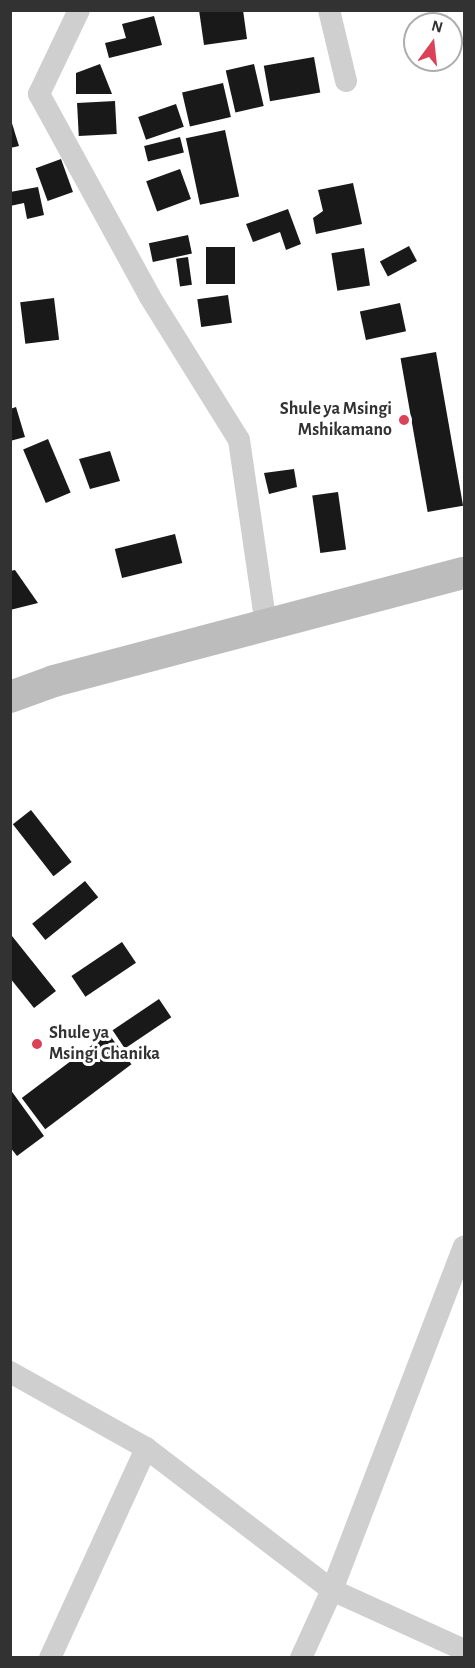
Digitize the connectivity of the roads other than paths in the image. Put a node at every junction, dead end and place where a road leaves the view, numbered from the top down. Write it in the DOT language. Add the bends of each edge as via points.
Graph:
graph roads {
  1 [pos="79,10"];
  2 [pos="329,10"];
  3 [pos="346,81"];
  4 [pos="465,573"];
  5 [pos="266,625"];
  6 [pos="10,697"];
  7 [pos="465,1246"];
  8 [pos="10,1372"];
  9 [pos="146,1448"];
  10 [pos="332,1590"];
  11 [pos="465,1650"];
  12 [pos="50,1658"];
  13 [pos="301,1658"];
  1 -- 5 [label="street" via="39,94 150,297 239,440"];
  2 -- 3 [label="street"];
  4 -- 5 [label="main road"];
  5 -- 6 [label="main road" via="54,681"];
  7 -- 10 [label="street"];
  8 -- 9 [label="street"];
  9 -- 10 [label="street"];
  9 -- 12 [label="street"];
  10 -- 11 [label="street"];
  10 -- 13 [label="street"];
}
